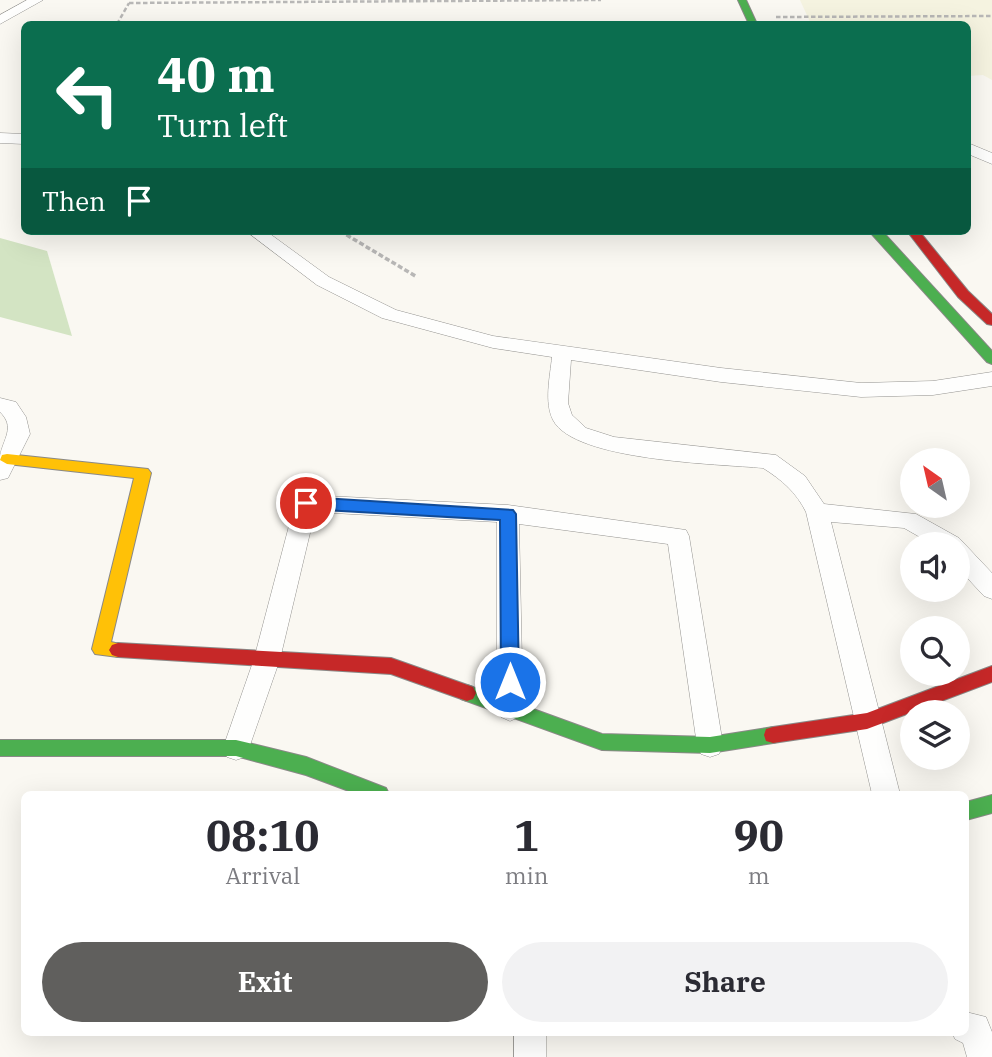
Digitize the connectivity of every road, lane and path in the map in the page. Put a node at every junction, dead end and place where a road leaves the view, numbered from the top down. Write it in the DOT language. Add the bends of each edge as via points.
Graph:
graph roads {
  1 [pos="37,0"];
  2 [pos="601,0"];
  3 [pos="742,0"];
  4 [pos="129,2"];
  5 [pos="992,16"];
  6 [pos="774,17"];
  7 [pos="0,20"];
  8 [pos="119,21"];
  9 [pos="752,21"];
  10 [pos="0,138"];
  11 [pos="21,139"];
  12 [pos="971,149"];
  13 [pos="992,159"];
  14 [pos="260,235"];
  15 [pos="347,235"];
  16 [pos="879,235"];
  17 [pos="917,235"];
  18 [pos="417,277"];
  19 [pos="992,321"];
  20 [pos="562,352"];
  21 [pos="992,359"];
  22 [pos="992,379"];
  23 [pos="0,405"];
  24 [pos="3,465"];
  25 [pos="817,512"];
  26 [pos="508,514"];
  27 [pos="930,532"];
  28 [pos="970,565"];
  29 [pos="992,589"];
  30 [pos="267,659"];
  31 [pos="992,674"];
  32 [pos="510,709"];
  33 [pos="867,721"];
  34 [pos="710,745"];
  35 [pos="0,748"];
  36 [pos="236,748"];
  37 [pos="371,791"];
  38 [pos="885,791"];
  39 [pos="992,804"];
  40 [pos="969,810"];
  41 [pos="969,1028"];
  42 [pos="530,1036"];
  43 [pos="530,1057"];
  44 [pos="983,1057"];
  1 -- 7 [label="street"];
  2 -- 4 [label="path"];
  3 -- 9 [label="street"];
  4 -- 8 [label="path"];
  5 -- 6 [label="path"];
  10 -- 11 [label="street"];
  12 -- 13 [label="street"];
  14 -- 20 [label="street" via="323,281 389,314 493,342"];
  15 -- 18 [label="path"];
  16 -- 21 [label="street"];
  17 -- 19 [label="street" via="963,294"];
  20 -- 22 [label="street" via="861,390 933,388"];
  20 -- 25 [label="street" via="558,403 563,419 579,433 612,445 768,461 807,491"];
  23 -- 24 [label="street" via="9,407 17,418 19,442"];
  24 -- 30 [label="street" via="144,473 101,649"];
  25 -- 27 [label="street" via="908,520"];
  25 -- 33 [label="street"];
  26 -- 30 [label="street" via="306,503"];
  26 -- 32 [label="street"];
  26 -- 34 [label="street" via="678,536"];
  28 -- 29 [label="street"];
  30 -- 32 [label="street" via="391,666"];
  30 -- 36 [label="street"];
  31 -- 33 [label="street"];
  32 -- 34 [label="street" via="603,742"];
  33 -- 34 [label="street"];
  33 -- 38 [label="street"];
  35 -- 36 [label="street"];
  36 -- 37 [label="street" via="306,766"];
  39 -- 40 [label="street"];
  41 -- 44 [label="street" via="975,1028"];
  42 -- 43 [label="street"];
}
